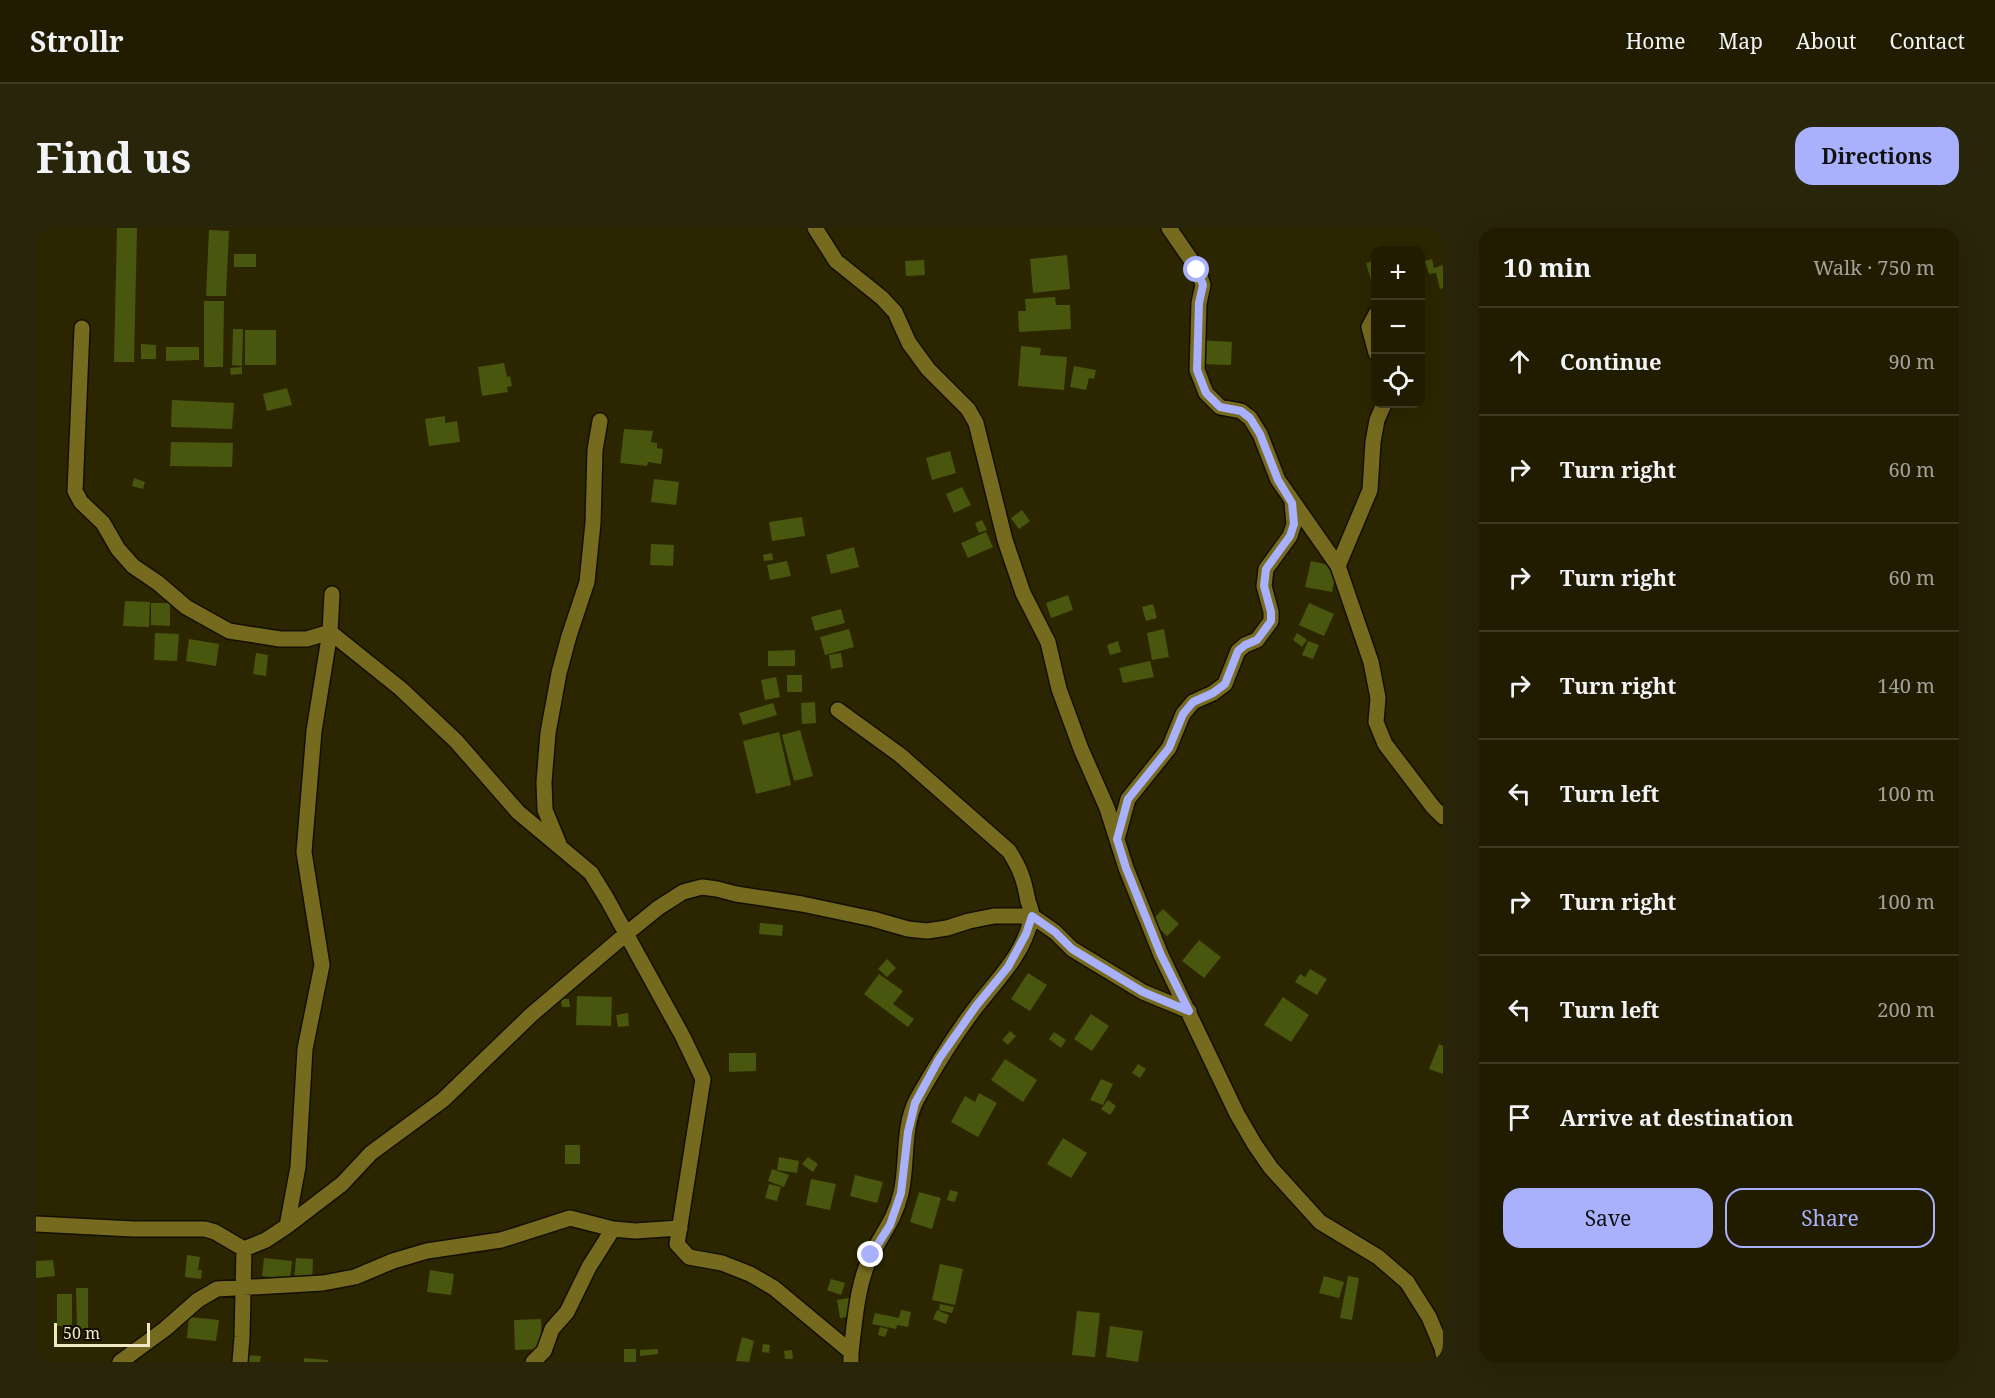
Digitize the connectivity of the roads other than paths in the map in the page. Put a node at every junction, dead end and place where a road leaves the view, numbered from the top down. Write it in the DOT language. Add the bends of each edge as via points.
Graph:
graph roads {
  1 [pos="815,228"];
  2 [pos="1169,228"];
  3 [pos="82,328"];
  4 [pos="1382,408"];
  5 [pos="600,421"];
  6 [pos="1292,503"];
  7 [pos="1338,566"];
  8 [pos="332,594"];
  9 [pos="330,632"];
  10 [pos="838,710"];
  11 [pos="1443,817"];
  12 [pos="1117,839"];
  13 [pos="561,847"];
  14 [pos="1032,916"];
  15 [pos="626,934"];
  16 [pos="1189,1011"];
  17 [pos="36,1224"];
  18 [pos="287,1226"];
  19 [pos="613,1228"];
  20 [pos="680,1228"];
  21 [pos="244,1249"];
  22 [pos="244,1287"];
  23 [pos="1443,1354"];
  24 [pos="851,1357"];
  25 [pos="120,1362"];
  26 [pos="240,1362"];
  27 [pos="533,1362"];
  1 -- 12 [label="street" via="836,261 895,312 909,343 928,369 968,409 975,423 1023,593 1048,642 1059,689"];
  2 -- 6 [label="street" via="1203,285 1197,370 1206,393 1220,407 1241,411 1250,418"];
  3 -- 9 [label="street" via="75,491 103,523 118,549 133,566 186,607 229,631 280,639 307,639"];
  4 -- 7 [label="street" via="1372,442 1370,490"];
  5 -- 13 [label="street" via="587,582 561,664 548,733 545,810"];
  6 -- 7 [label="street"];
  6 -- 12 [label="street" via="1294,524 1290,536 1266,569 1264,586 1271,621 1257,640 1238,651 1225,684 1193,702 1183,714 1169,748 1128,799"];
  7 -- 11 [label="street" via="1371,662 1378,698 1376,722 1385,744"];
  8 -- 9 [label="street"];
  9 -- 13 [label="street" via="408,696 456,741 518,812"];
  9 -- 18 [label="street" via="314,731 304,852 322,965 305,1049 298,1167"];
  10 -- 14 [label="street" via="900,755 1009,851 1024,880"];
  12 -- 16 [label="street" via="1161,955"];
  13 -- 15 [label="street" via="591,873"];
  14 -- 15 [label="street" via="994,916 927,931 702,887 683,892"];
  14 -- 16 [label="street" via="1072,949 1143,992"];
  14 -- 24 [label="street" via="1008,967 939,1059 915,1103 901,1193 890,1225 871,1255 858,1298"];
  15 -- 18 [label="street" via="531,1015 443,1100 371,1154 342,1184"];
  15 -- 20 [label="street" via="703,1079"];
  16 -- 23 [label="street" via="1237,1114 1271,1168 1320,1222 1378,1257 1407,1282 1429,1317"];
  17 -- 21 [label="street" via="205,1230"];
  18 -- 21 [label="street"];
  19 -- 20 [label="street"];
  19 -- 22 [label="street" via="570,1218 501,1240 427,1251 355,1277 323,1283"];
  19 -- 27 [label="street" via="567,1312 552,1329 544,1351"];
  20 -- 24 [label="street" via="677,1244 689,1257 722,1263 774,1288"];
  21 -- 22 [label="street"];
  22 -- 25 [label="street" via="217,1289 198,1300"];
  22 -- 26 [label="street"];
}
